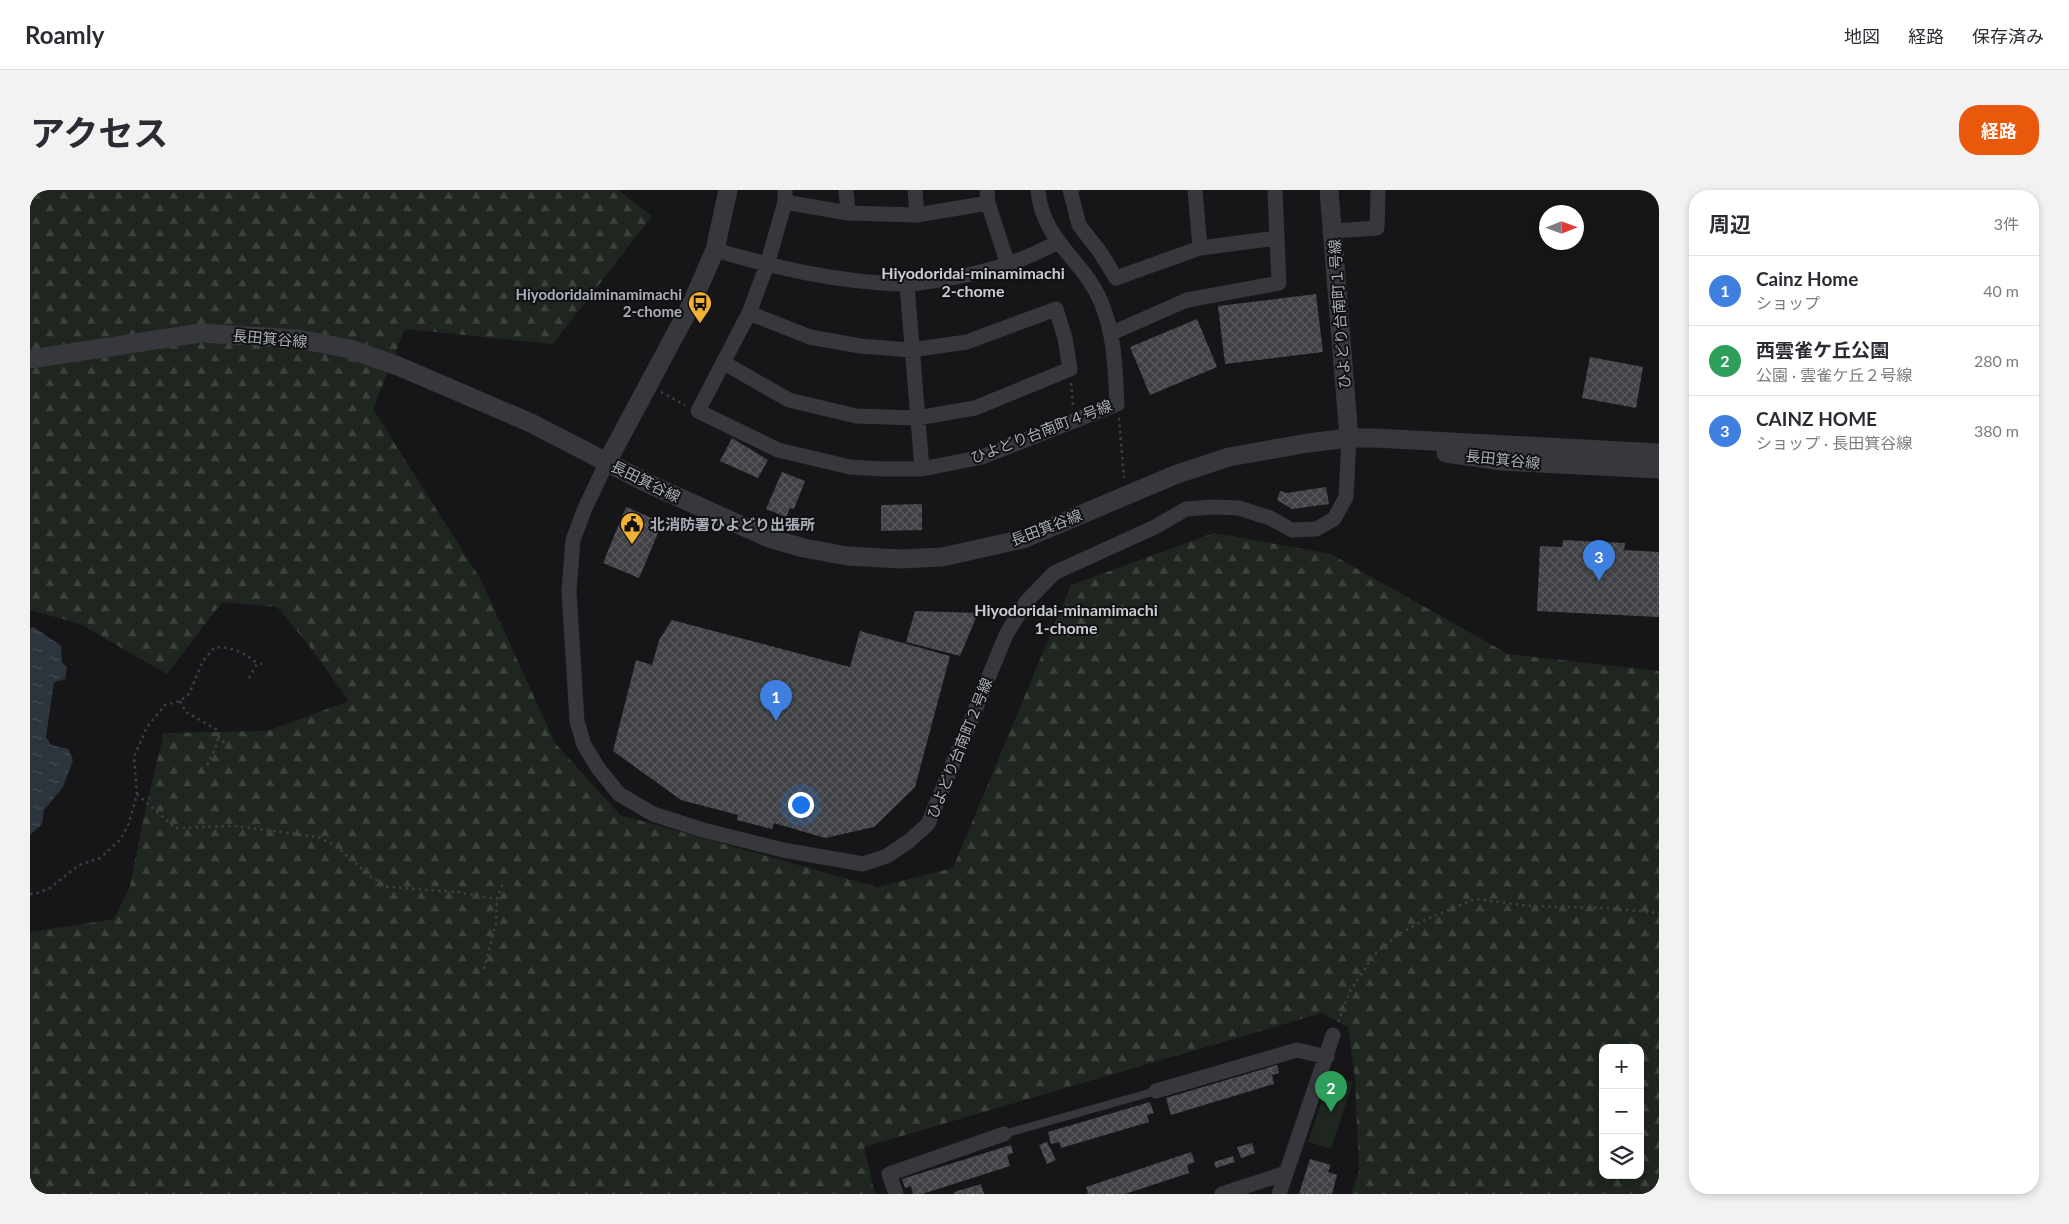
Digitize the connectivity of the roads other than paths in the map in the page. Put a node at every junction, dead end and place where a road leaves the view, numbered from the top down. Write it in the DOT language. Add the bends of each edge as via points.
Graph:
graph roads {
  1 [pos="728,190"];
  2 [pos="846,190"];
  3 [pos="915,190"];
  4 [pos="1038,190"];
  5 [pos="1072,190"];
  6 [pos="1195,190"];
  7 [pos="1274,190"];
  8 [pos="1329,190"];
  9 [pos="1378,190"];
  10 [pos="785,196"];
  11 [pos="988,197"];
  12 [pos="848,213"];
  13 [pos="917,215"];
  14 [pos="1332,231"];
  15 [pos="1277,238"];
  16 [pos="1058,242"];
  17 [pos="1200,248"];
  18 [pos="715,250"];
  19 [pos="767,265"];
  20 [pos="1008,265"];
  21 [pos="907,284"];
  22 [pos="749,313"];
  23 [pos="1112,333"];
  24 [pos="911,350"];
  25 [pos="30,359"];
  26 [pos="724,364"];
  27 [pos="917,418"];
  28 [pos="1349,438"];
  29 [pos="1659,453"];
  30 [pos="607,462"];
  31 [pos="922,469"];
  32 [pos="1659,469"];
  33 [pos="1333,1035"];
  34 [pos="1327,1057"];
  35 [pos="1156,1091"];
  36 [pos="1004,1134"];
  37 [pos="1286,1173"];
  38 [pos="896,1194"];
  39 [pos="1222,1194"];
  40 [pos="1279,1194"];
  1 -- 18 [label="street"];
  2 -- 12 [label="street"];
  3 -- 13 [label="street"];
  4 -- 16 [label="street, ひよどり台南町４号線" via="1045,219"];
  5 -- 17 [label="street" via="1079,225 1116,278"];
  6 -- 17 [label="street"];
  7 -- 15 [label="street"];
  8 -- 14 [label="street, ひよどり台南町１号線"];
  9 -- 14 [label="street" via="1377,228"];
  10 -- 12 [label="street"];
  10 -- 19 [label="street"];
  11 -- 13 [label="street"];
  11 -- 20 [label="street"];
  12 -- 13 [label="street"];
  14 -- 28 [label="street, ひよどり台南町１号線"];
  15 -- 17 [label="street"];
  15 -- 23 [label="street" via="1279,283 1187,300"];
  16 -- 20 [label="street"];
  16 -- 23 [label="street, ひよどり台南町４号線" via="1084,273 1101,301"];
  18 -- 19 [label="street"];
  18 -- 30 [label="street" via="692,305"];
  19 -- 21 [label="street" via="833,278"];
  19 -- 22 [label="street"];
  20 -- 21 [label="street"];
  21 -- 24 [label="street"];
  22 -- 24 [label="street" via="810,337 860,346"];
  22 -- 26 [label="street"];
  23 -- 31 [label="street, ひよどり台南町４号線" via="1117,404 982,457"];
  24 -- 27 [label="street"];
  24 -- 27 [label="street" via="967,342 1056,309 1070,369 975,408"];
  25 -- 30 [label="street, 長田箕谷線" via="201,333 298,339 350,349 398,366 530,423"];
  26 -- 27 [label="street" via="789,400 856,416"];
  26 -- 31 [label="street, ひよどり台南町４号線" via="698,411 778,450 816,460 850,468"];
  27 -- 31 [label="street"];
  28 -- 29 [label="street, 長田箕谷線"];
  28 -- 30 [label="street, 長田箕谷線" via="1229,457 1177,474 1023,539 942,557 846,556 804,548 769,538"];
  28 -- 30 [label="street, ひよどり台南町２号線" via="1346,497 1334,520 1316,529 1292,530 1270,518 1239,508 1186,509 1155,527 1054,573 1026,602 1006,635 928,824 887,856 863,864 783,850 653,814 619,794 598,768 584,744 577,721 569,591 573,540"];
  28 -- 32 [label="street, 長田箕谷線" via="1502,461"];
  33 -- 34 [label="street"];
  34 -- 35 [label="street" via="1297,1050"];
  34 -- 37 [label="street"];
  35 -- 36 [label="lane"];
  36 -- 38 [label="street" via="889,1174"];
  37 -- 39 [label="street"];
  37 -- 40 [label="street"];
}
